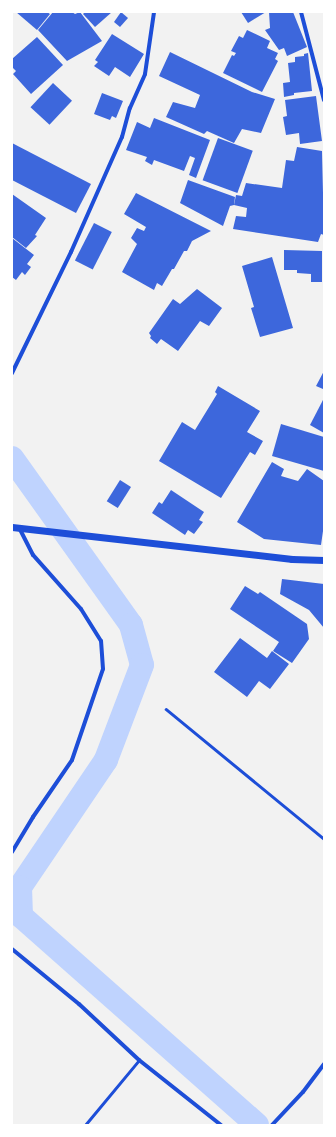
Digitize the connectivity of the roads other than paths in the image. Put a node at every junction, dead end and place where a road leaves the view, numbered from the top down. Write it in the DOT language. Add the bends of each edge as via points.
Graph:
graph roads {
  1 [pos="154,12"];
  2 [pos="301,12"];
  3 [pos="324,100"];
  4 [pos="12,373"];
  5 [pos="15,528"];
  6 [pos="324,560"];
  7 [pos="12,852"];
  8 [pos="12,949"];
  9 [pos="139,1060"];
  10 [pos="324,1064"];
  11 [pos="84,1125"];
  12 [pos="221,1125"];
  13 [pos="272,1125"];
  1 -- 4 [label="street" via="145,74 130,108 122,137 71,252"];
  2 -- 3 [label="street"];
  5 -- 6 [label="street" via="292,559"];
  5 -- 7 [label="street" via="33,555 81,609 101,641 103,669 72,760"];
  8 -- 9 [label="street" via="79,1004"];
  9 -- 11 [label="lane"];
  9 -- 12 [label="street"];
  10 -- 13 [label="street"];
}
